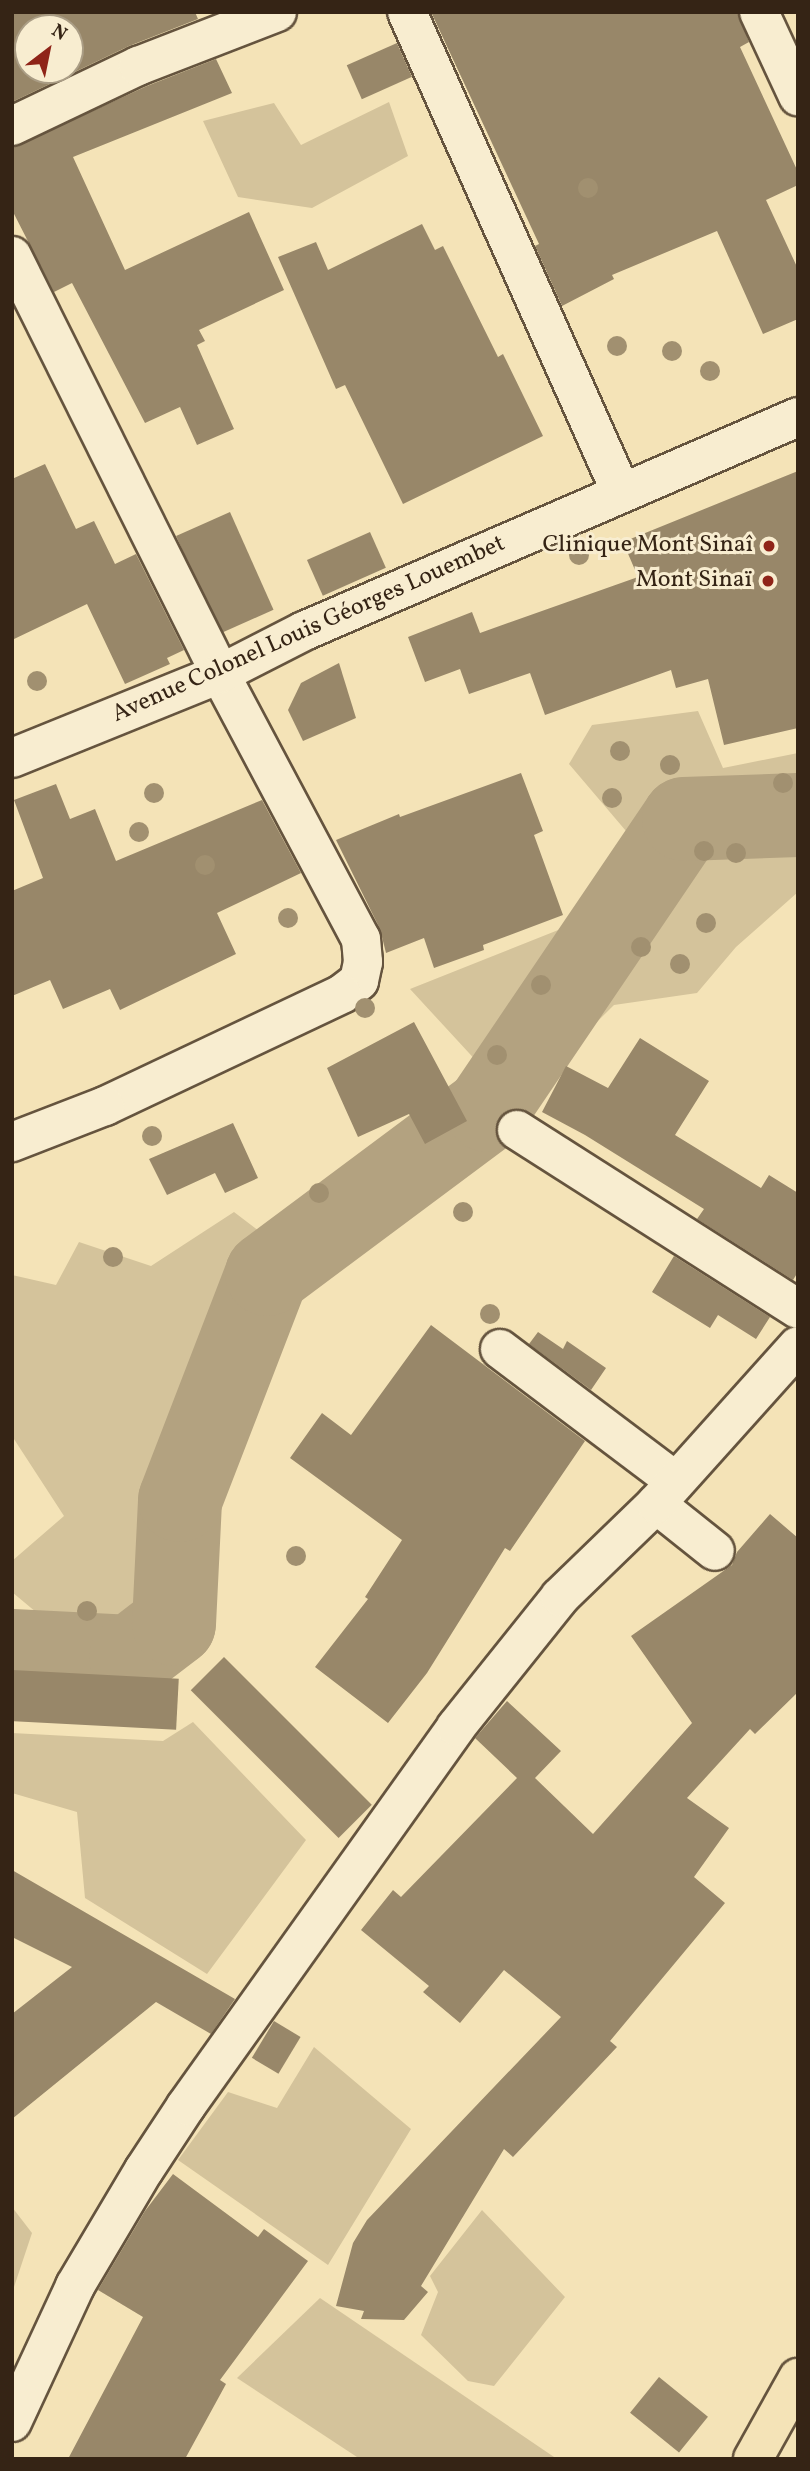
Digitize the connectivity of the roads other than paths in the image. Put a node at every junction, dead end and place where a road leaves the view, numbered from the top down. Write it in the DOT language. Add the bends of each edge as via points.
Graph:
graph roads {
  1 [pos="277,12"];
  2 [pos="407,12"];
  3 [pos="759,12"];
  4 [pos="798,96"];
  5 [pos="12,127"];
  6 [pos="12,256"];
  7 [pos="798,417"];
  8 [pos="621,492"];
  9 [pos="220,674"];
  10 [pos="12,758"];
  11 [pos="517,1130"];
  12 [pos="12,1142"];
  13 [pos="798,1308"];
  14 [pos="798,1346"];
  15 [pos="500,1349"];
  16 [pos="666,1493"];
  17 [pos="715,1551"];
  18 [pos="798,2378"];
  19 [pos="12,2422"];
  20 [pos="753,2459"];
  1 -- 5 [label="street" via="138,66"];
  2 -- 8 [label="street"];
  3 -- 4 [label="street"];
  6 -- 9 [label="street"];
  7 -- 8 [label="street, Avenue Colonel Louis Géorges Louembet"];
  8 -- 9 [label="street, Avenue Colonel Louis Géorges Louembet" via="304,631"];
  9 -- 10 [label="street, Avenue Colonel Louis Géorges Louembet"];
  9 -- 12 [label="street" via="361,939 359,981 342,994 105,1106"];
  11 -- 13 [label="street"];
  14 -- 16 [label="street"];
  15 -- 16 [label="street"];
  16 -- 17 [label="street"];
  16 -- 19 [label="street" via="560,1597 456,1727 186,2106 75,2286"];
  18 -- 20 [label="highway"];
}
